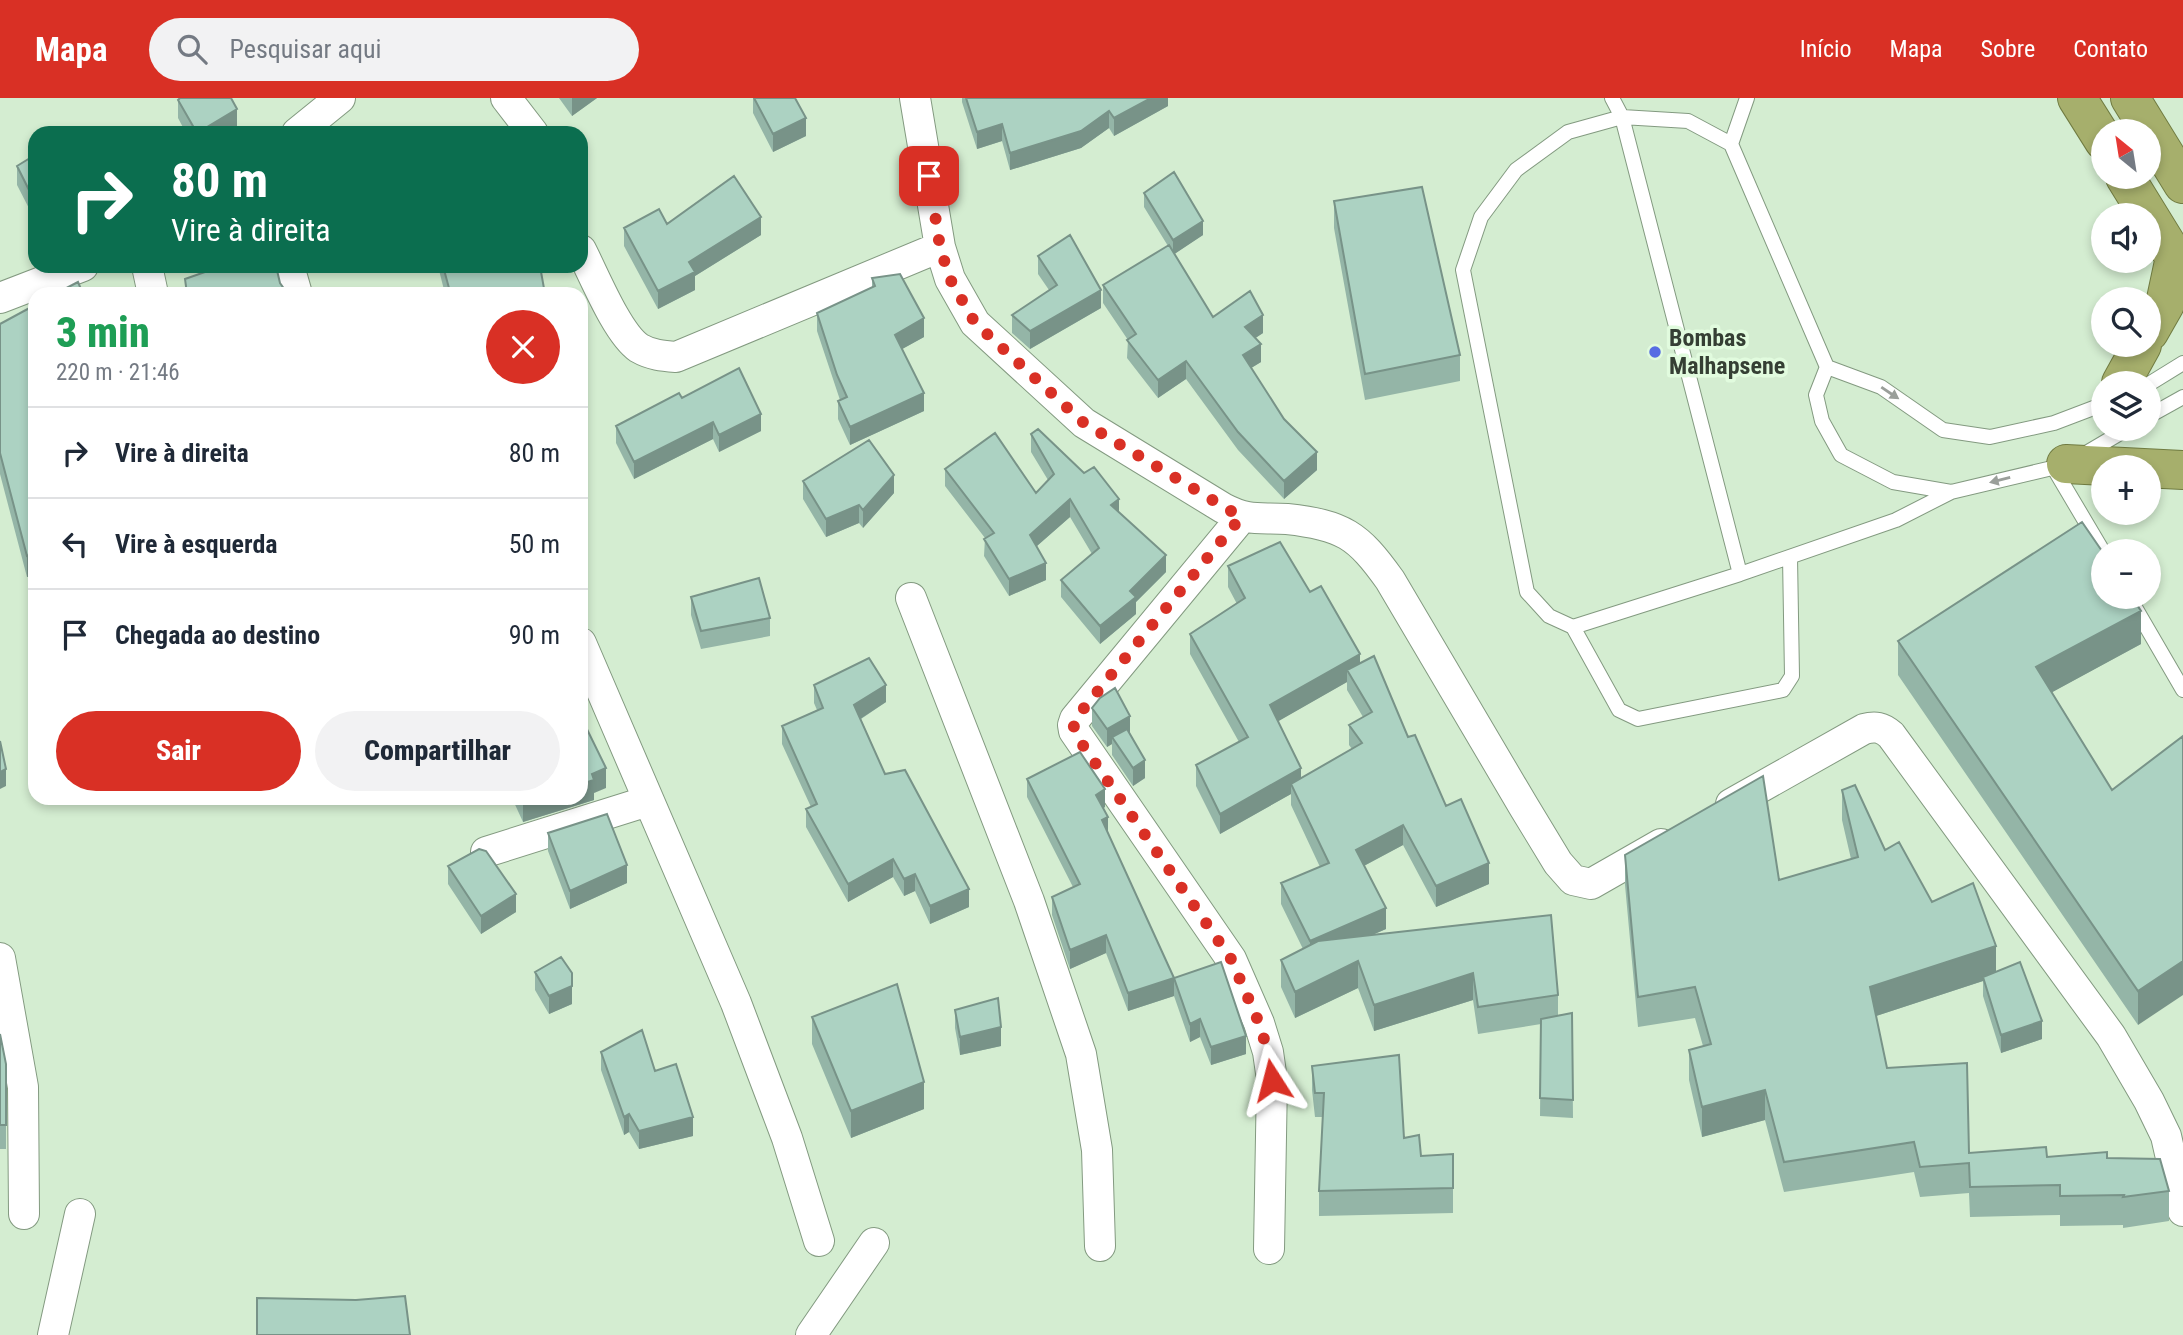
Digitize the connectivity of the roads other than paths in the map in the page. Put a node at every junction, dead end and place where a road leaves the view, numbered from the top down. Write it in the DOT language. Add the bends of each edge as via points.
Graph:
graph roads {
  1 [pos="340,98"];
  2 [pos="506,98"];
  3 [pos="915,98"];
  4 [pos="1612,98"];
  5 [pos="1747,98"];
  6 [pos="2077,98"];
  7 [pos="2130,98"];
  8 [pos="1622,117"];
  9 [pos="2091,120"];
  10 [pos="306,126"];
  11 [pos="528,126"];
  12 [pos="1731,144"];
  13 [pos="2183,184"];
  14 [pos="2133,189"];
  15 [pos="940,247"];
  16 [pos="588,264"];
  17 [pos="2179,264"];
  18 [pos="65,273"];
  19 [pos="28,287"];
  20 [pos="29,287"];
  21 [pos="0,298"];
  22 [pos="2161,310"];
  23 [pos="2183,363"];
  24 [pos="1827,367"];
  25 [pos="2161,377"];
  26 [pos="2183,397"];
  27 [pos="2091,409"];
  28 [pos="2161,409"];
  29 [pos="2105,441"];
  30 [pos="2060,466"];
  31 [pos="2183,470"];
  32 [pos="1951,492"];
  33 [pos="1241,517"];
  34 [pos="2097,539"];
  35 [pos="1790,557"];
  36 [pos="1740,574"];
  37 [pos="911,598"];
  38 [pos="2136,609"];
  39 [pos="1573,627"];
  40 [pos="588,658"];
  41 [pos="2183,690"];
  42 [pos="648,801"];
  43 [pos="486,852"];
  44 [pos="0,958"];
  45 [pos="2183,1211"];
  46 [pos="24,1214"];
  47 [pos="80,1214"];
  48 [pos="819,1241"];
  49 [pos="874,1243"];
  50 [pos="1100,1246"];
  51 [pos="1269,1249"];
  52 [pos="53,1335"];
  53 [pos="811,1335"];
  1 -- 10 [label="street"];
  2 -- 11 [label="street"];
  3 -- 15 [label="street"];
  4 -- 8 [label="lane"];
  5 -- 12 [label="lane"];
  6 -- 9 [label="highway"];
  7 -- 13 [label="highway"];
  8 -- 12 [label="lane" via="1688,121"];
  8 -- 36 [label="lane"];
  8 -- 39 [label="lane" via="1568,132 1516,170 1481,217 1464,270 1527,592 1549,616"];
  12 -- 24 [label="lane"];
  14 -- 17 [label="highway"];
  15 -- 16 [label="street" via="676,357 638,347 619,325"];
  15 -- 33 [label="street" via="950,279 975,323 1084,423"];
  17 -- 22 [label="highway"];
  18 -- 20 [label="street"];
  19 -- 21 [label="street"];
  23 -- 25 [label="lane"];
  24 -- 27 [label="lane, one-way" via="1881,387 1943,430 1990,437 2054,424"];
  24 -- 32 [label="lane" via="1816,395 1822,421 1841,455 1893,482"];
  26 -- 28 [label="lane"];
  29 -- 30 [label="lane"];
  30 -- 31 [label="highway"];
  30 -- 32 [label="lane, one-way"];
  30 -- 34 [label="lane"];
  32 -- 35 [label="lane" via="1896,520"];
  33 -- 45 [label="street" via="1287,519 1342,530 1368,550 1558,863 1573,880 1591,884 1864,729 1884,729 2111,1036 2166,1136"];
  33 -- 51 [label="street" via="1073,725 1231,959 1259,1023 1272,1080"];
  35 -- 36 [label="lane"];
  35 -- 39 [label="lane" via="1792,676 1783,690 1638,719 1619,710"];
  36 -- 39 [label="lane"];
  37 -- 50 [label="street" via="1029,901 1081,1054 1097,1150"];
  38 -- 41 [label="lane"];
  40 -- 42 [label="street"];
  42 -- 43 [label="street"];
  42 -- 48 [label="street" via="736,1003 787,1138"];
  44 -- 46 [label="street" via="23,1087"];
  47 -- 52 [label="street"];
  49 -- 53 [label="street"];
}
